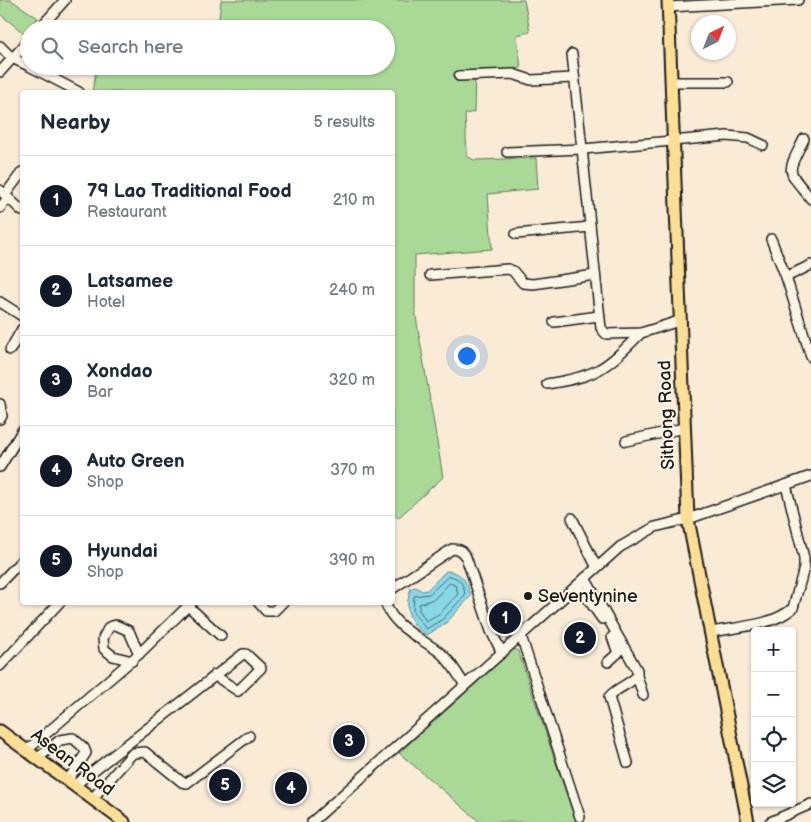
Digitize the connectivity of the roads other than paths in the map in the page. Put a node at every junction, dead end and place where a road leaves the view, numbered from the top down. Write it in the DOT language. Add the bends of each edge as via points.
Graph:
graph roads {
  1 [pos="65,0"];
  2 [pos="783,0"];
  3 [pos="798,0"];
  4 [pos="668,3"];
  5 [pos="46,20"];
  6 [pos="0,46"];
  7 [pos="20,50"];
  8 [pos="572,54"];
  9 [pos="12,58"];
  10 [pos="20,62"];
  11 [pos="0,72"];
  12 [pos="46,75"];
  13 [pos="459,76"];
  14 [pos="574,78"];
  15 [pos="671,82"];
  16 [pos="728,82"];
  17 [pos="75,90"];
  18 [pos="804,139"];
  19 [pos="674,141"];
  20 [pos="763,145"];
  21 [pos="583,149"];
  22 [pos="507,152"];
  23 [pos="20,174"];
  24 [pos="4,194"];
  25 [pos="811,199"];
  26 [pos="0,208"];
  27 [pos="20,209"];
  28 [pos="590,227"];
  29 [pos="516,234"];
  30 [pos="771,239"];
  31 [pos="811,265"];
  32 [pos="430,275"];
  33 [pos="595,275"];
  34 [pos="786,277"];
  35 [pos="0,302"];
  36 [pos="20,315"];
  37 [pos="599,316"];
  38 [pos="554,322"];
  39 [pos="679,322"];
  40 [pos="20,332"];
  41 [pos="641,333"];
  42 [pos="10,350"];
  43 [pos="811,357"];
  44 [pos="548,384"];
  45 [pos="0,404"];
  46 [pos="0,419"];
  47 [pos="684,428"];
  48 [pos="20,434"];
  49 [pos="626,441"];
  50 [pos="0,467"];
  51 [pos="811,476"];
  52 [pos="786,485"];
  53 [pos="572,518"];
  54 [pos="688,519"];
  55 [pos="20,562"];
  56 [pos="596,566"];
  57 [pos="585,578"];
  58 [pos="0,584"];
  59 [pos="578,584"];
  60 [pos="395,587"];
  61 [pos="57,605"];
  62 [pos="189,605"];
  63 [pos="191,605"];
  64 [pos="261,605"];
  65 [pos="280,605"];
  66 [pos="386,605"];
  67 [pos="711,632"];
  68 [pos="221,636"];
  69 [pos="520,636"];
  70 [pos="502,652"];
  71 [pos="139,654"];
  72 [pos="132,661"];
  73 [pos="608,662"];
  74 [pos="0,666"];
  75 [pos="214,675"];
  76 [pos="637,676"];
  77 [pos="465,685"];
  78 [pos="643,695"];
  79 [pos="0,731"];
  80 [pos="249,736"];
  81 [pos="28,750"];
  82 [pos="38,758"];
  83 [pos="628,763"];
  84 [pos="72,783"];
  85 [pos="92,799"];
  86 [pos="811,804"];
  87 [pos="580,817"];
  88 [pos="124,822"];
  89 [pos="312,822"];
  90 [pos="748,822"];
  91 [pos="770,822"];
  1 -- 5 [label="street"];
  2 -- 3 [label="street"];
  2 -- 4 [label="street"];
  4 -- 15 [label="main road, Sithong Road"];
  6 -- 9 [label="street"];
  7 -- 9 [label="street"];
  8 -- 14 [label="street"];
  9 -- 10 [label="street"];
  9 -- 11 [label="street"];
  12 -- 17 [label="street"];
  13 -- 14 [label="street" via="513,74 531,80"];
  14 -- 21 [label="street"];
  15 -- 16 [label="street"];
  15 -- 19 [label="main road, Sithong Road"];
  18 -- 25 [label="street" via="790,166 790,174"];
  19 -- 20 [label="street" via="727,136 748,138"];
  19 -- 21 [label="street"];
  19 -- 39 [label="main road, Sithong Road"];
  21 -- 22 [label="street"];
  21 -- 28 [label="street"];
  23 -- 24 [label="street"];
  24 -- 26 [label="street"];
  24 -- 27 [label="street"];
  28 -- 29 [label="street"];
  28 -- 33 [label="street"];
  30 -- 34 [label="street"];
  31 -- 34 [label="street"];
  32 -- 33 [label="street" via="508,269 523,283 533,284"];
  33 -- 37 [label="street"];
  34 -- 43 [label="street"];
  35 -- 36 [label="street"];
  37 -- 38 [label="street"];
  37 -- 41 [label="street" via="606,334"];
  39 -- 41 [label="street"];
  39 -- 47 [label="main road, Sithong Road"];
  40 -- 42 [label="street"];
  41 -- 44 [label="street" via="592,375"];
  45 -- 46 [label="street"];
  47 -- 49 [label="street"];
  47 -- 54 [label="main road, Sithong Road"];
  48 -- 50 [label="street"];
  51 -- 52 [label="street"];
  52 -- 54 [label="street"];
  52 -- 67 [label="street" via="804,558 793,608 766,621"];
  53 -- 56 [label="street"];
  54 -- 56 [label="street" via="655,527 636,536"];
  54 -- 67 [label="main road, Sithong Road"];
  55 -- 58 [label="street"];
  56 -- 57 [label="street"];
  57 -- 59 [label="street"];
  57 -- 76 [label="street" via="637,670"];
  59 -- 69 [label="street"];
  59 -- 73 [label="street" via="616,644 618,653"];
  60 -- 70 [label="street" via="452,549 460,550 466,557 491,632"];
  61 -- 74 [label="street"];
  62 -- 71 [label="street"];
  63 -- 68 [label="street"];
  64 -- 65 [label="street" via="266,611 274,611"];
  66 -- 77 [label="street" via="401,626 439,652"];
  67 -- 90 [label="main road, Sithong Road"];
  69 -- 70 [label="street"];
  69 -- 87 [label="street"];
  70 -- 77 [label="street"];
  71 -- 72 [label="street"];
  71 -- 72 [label="street" via="129,631 116,625 109,627 104,634 104,649 113,656"];
  72 -- 81 [label="street"];
  75 -- 75 [label="street" via="244,653 262,668 238,691"];
  75 -- 84 [label="street"];
  76 -- 78 [label="street"];
  76 -- 83 [label="street" via="610,697"];
  77 -- 89 [label="street"];
  79 -- 81 [label="main road, Asean Road"];
  80 -- 85 [label="street" via="187,783 145,752 133,753"];
  81 -- 82 [label="main road, Asean Road"];
  82 -- 84 [label="main road, Asean Road"];
  82 -- 84 [label="street" via="60,740 73,738 86,753"];
  84 -- 85 [label="main road, Asean Road"];
  85 -- 88 [label="main road, Asean Road"];
  86 -- 91 [label="street"];
}
